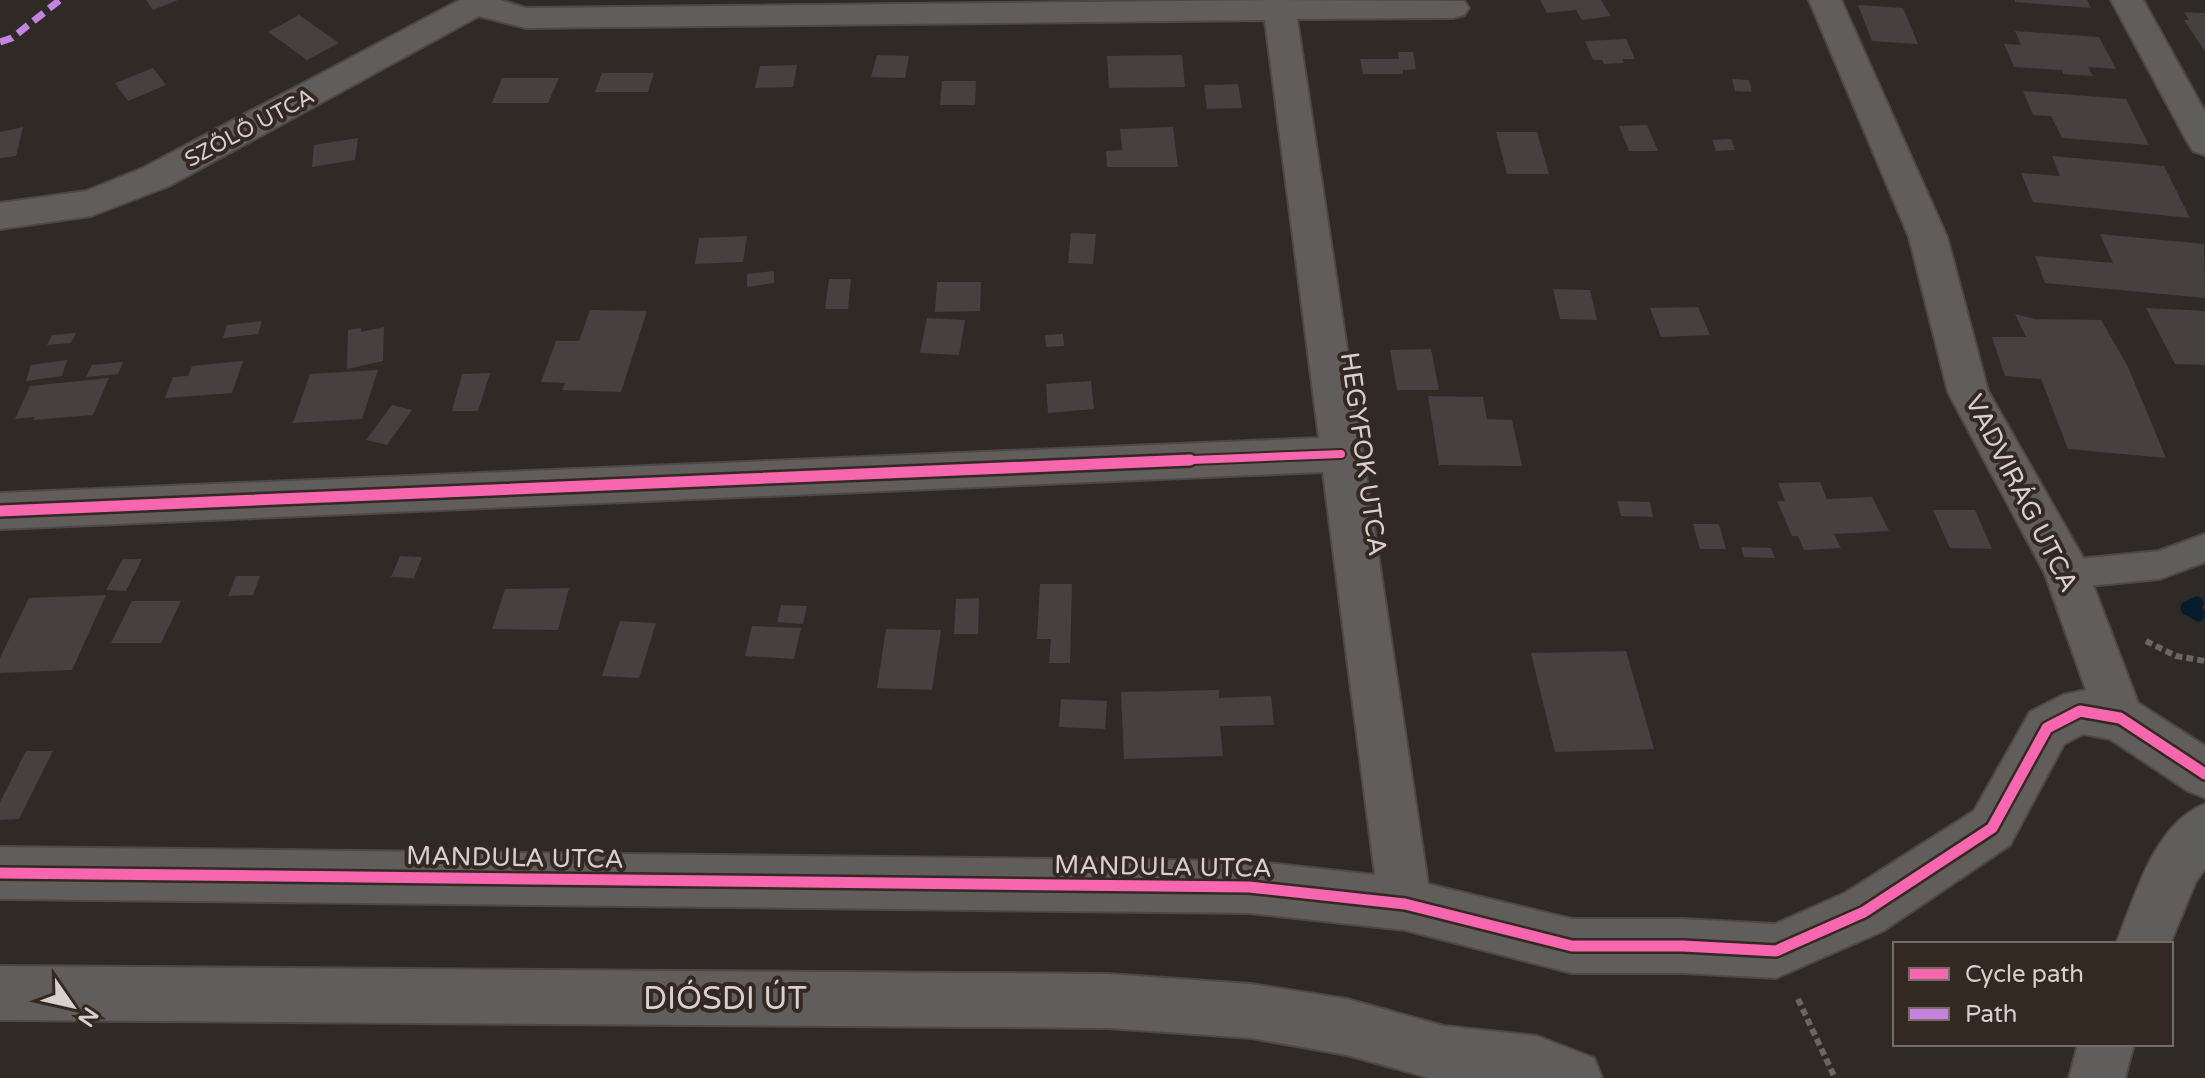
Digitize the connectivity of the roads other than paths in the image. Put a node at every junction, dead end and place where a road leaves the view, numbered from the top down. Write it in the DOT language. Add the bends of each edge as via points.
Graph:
graph roads {
  1 [pos="1825,0"];
  2 [pos="2127,0"];
  3 [pos="481,2"];
  4 [pos="1453,8"];
  5 [pos="1280,9"];
  6 [pos="2205,143"];
  7 [pos="0,216"];
  8 [pos="1341,454"];
  9 [pos="0,511"];
  10 [pos="2205,548"];
  11 [pos="2068,574"];
  12 [pos="2120,718"];
  13 [pos="2205,774"];
  14 [pos="2205,829"];
  15 [pos="0,873"];
  16 [pos="1405,904"];
  17 [pos="2144,942"];
  18 [pos="0,993"];
  19 [pos="2105,1046"];
  20 [pos="1464,1066"];
  21 [pos="1574,1078"];
  22 [pos="2097,1078"];
  1 -- 11 [label="street, VADVIRÁG UTCA" via="1928,237 1968,392"];
  2 -- 6 [label="street"];
  3 -- 5 [label="street" via="497,12 526,18"];
  3 -- 7 [label="street, SZŐLŐ UTCA" via="156,177 91,203"];
  4 -- 5 [label="street"];
  5 -- 8 [label="street, HEGYFOK UTCA"];
  8 -- 9 [label="street"];
  8 -- 16 [label="street, HEGYFOK UTCA"];
  10 -- 11 [label="lane" via="2160,565"];
  11 -- 12 [label="street, VADVIRÁG UTCA"];
  12 -- 13 [label="street, MANDULA UTCA"];
  12 -- 16 [label="street, MANDULA UTCA" via="2080,711 2047,728 1992,828 1864,912 1776,951 1572,946"];
  14 -- 17 [label="street" via="2177,863"];
  15 -- 16 [label="street, MANDULA UTCA" via="1249,887"];
  18 -- 20 [label="street, DIÓSDI ÚT" via="1108,1001 1251,1011 1347,1027"];
  19 -- 22 [label="street"];
  20 -- 21 [label="street, DIÓSDI ÚT" via="1537,1064"];
}
